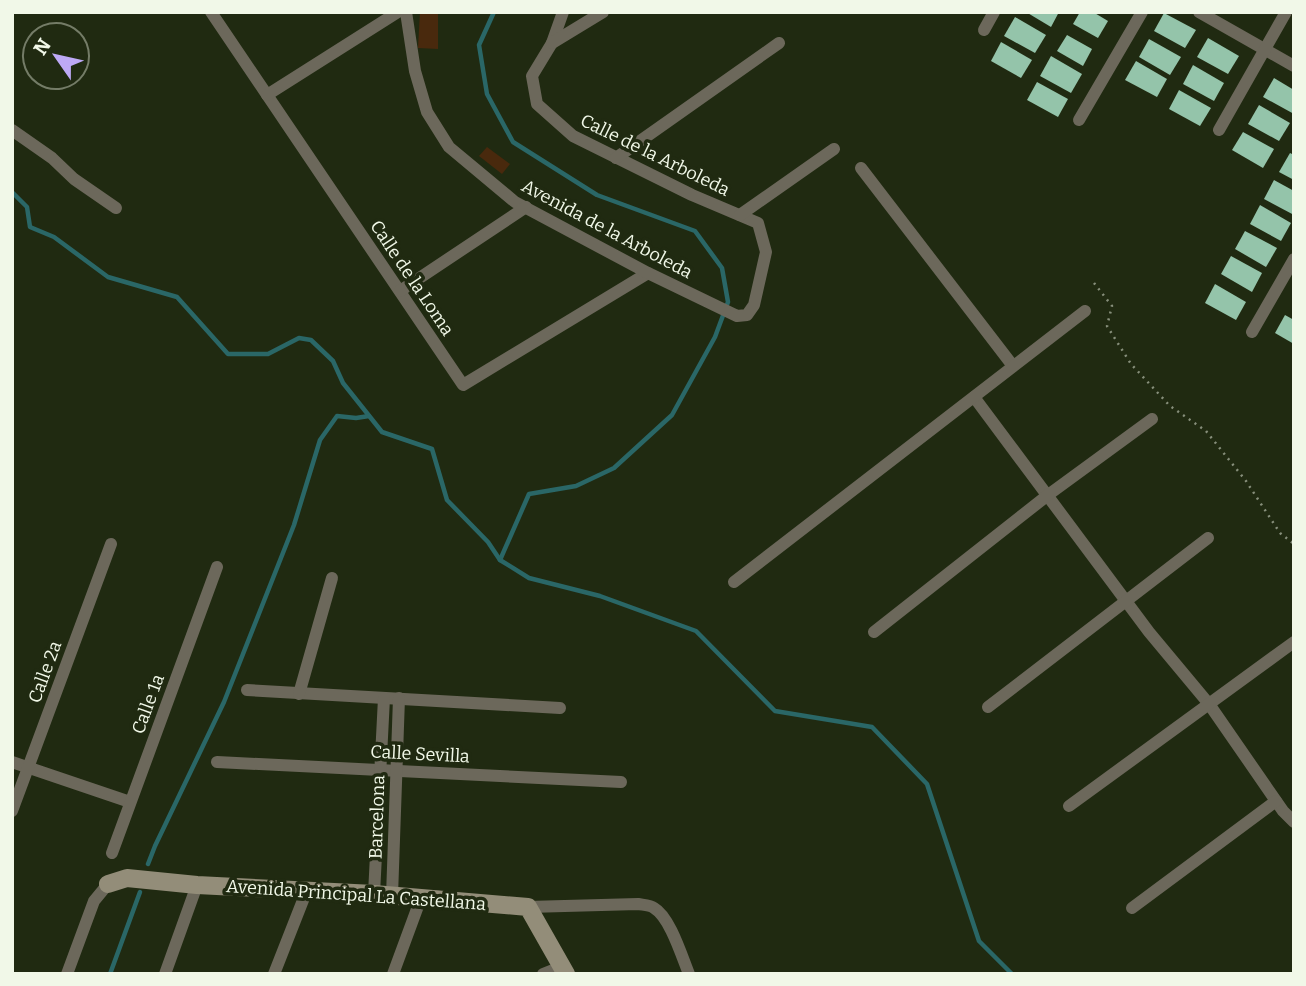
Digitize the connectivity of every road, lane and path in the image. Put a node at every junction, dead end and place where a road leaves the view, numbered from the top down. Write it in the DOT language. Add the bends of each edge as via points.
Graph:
graph roads {
  1 [pos="211,12"];
  2 [pos="398,12"];
  3 [pos="406,12"];
  4 [pos="563,12"];
  5 [pos="603,12"];
  6 [pos="994,12"];
  7 [pos="1142,12"];
  8 [pos="1199,12"];
  9 [pos="1286,12"];
  10 [pos="984,30"];
  11 [pos="552,43"];
  12 [pos="779,43"];
  13 [pos="1265,50"];
  14 [pos="1294,66"];
  15 [pos="267,94"];
  16 [pos="1079,120"];
  17 [pos="12,130"];
  18 [pos="1219,131"];
  19 [pos="834,149"];
  20 [pos="616,158"];
  21 [pos="861,168"];
  22 [pos="526,207"];
  23 [pos="116,208"];
  24 [pos="740,215"];
  25 [pos="1294,258"];
  26 [pos="648,273"];
  27 [pos="1094,283"];
  28 [pos="400,291"];
  29 [pos="1085,311"];
  30 [pos="737,316"];
  31 [pos="1252,332"];
  32 [pos="1013,366"];
  33 [pos="974,397"];
  34 [pos="1152,419"];
  35 [pos="1048,495"];
  36 [pos="1208,538"];
  37 [pos="111,544"];
  38 [pos="1294,544"];
  39 [pos="217,567"];
  40 [pos="332,578"];
  41 [pos="734,582"];
  42 [pos="1127,601"];
  43 [pos="874,632"];
  44 [pos="1294,642"];
  45 [pos="247,690"];
  46 [pos="299,694"];
  47 [pos="384,698"];
  48 [pos="399,698"];
  49 [pos="1209,704"];
  50 [pos="988,707"];
  51 [pos="559,708"];
  52 [pos="12,762"];
  53 [pos="217,762"];
  54 [pos="29,768"];
  55 [pos="381,770"];
  56 [pos="397,771"];
  57 [pos="621,782"];
  58 [pos="1276,801"];
  59 [pos="130,802"];
  60 [pos="1069,806"];
  61 [pos="12,811"];
  62 [pos="1294,822"];
  63 [pos="112,853"];
  64 [pos="108,884"];
  65 [pos="197,885"];
  66 [pos="307,890"];
  67 [pos="383,895"];
  68 [pos="421,898"];
  69 [pos="528,907"];
  70 [pos="1132,908"];
  71 [pos="565,970"];
  72 [pos="66,974"];
  73 [pos="165,974"];
  74 [pos="274,974"];
  75 [pos="393,974"];
  76 [pos="543,974"];
  77 [pos="689,974"];
  1 -- 15 [label="street, Calle de la Loma"];
  2 -- 15 [label="street"];
  3 -- 22 [label="street, Avenida de la Arboleda" via="415,72 427,112 449,146"];
  4 -- 11 [label="street, Calle de la Arboleda"];
  5 -- 11 [label="street"];
  6 -- 10 [label="street"];
  7 -- 16 [label="street"];
  8 -- 13 [label="street"];
  9 -- 13 [label="street"];
  11 -- 20 [label="street, Calle de la Arboleda" via="532,76 537,104 572,136"];
  12 -- 20 [label="street"];
  13 -- 14 [label="street"];
  13 -- 18 [label="street"];
  15 -- 28 [label="street, Calle de la Loma"];
  17 -- 23 [label="street"];
  19 -- 24 [label="street"];
  20 -- 24 [label="street, Calle de la Arboleda"];
  21 -- 32 [label="street"];
  22 -- 26 [label="street, Avenida de la Arboleda"];
  22 -- 28 [label="street"];
  24 -- 30 [label="street, Calle de la Arboleda" via="758,223 765,252 754,305 747,315"];
  25 -- 31 [label="street"];
  26 -- 28 [label="street, Calle de la Loma" via="463,385"];
  26 -- 30 [label="street, Avenida de la Arboleda"];
  27 -- 38 [label="path" via="1112,306 1107,326 1131,364 1170,406 1206,431 1280,533"];
  29 -- 32 [label="street"];
  32 -- 33 [label="street"];
  33 -- 35 [label="street"];
  33 -- 41 [label="street"];
  34 -- 35 [label="street"];
  35 -- 42 [label="street"];
  35 -- 43 [label="street"];
  36 -- 42 [label="street"];
  37 -- 54 [label="street, Calle 2a"];
  39 -- 59 [label="street, Calle 1a"];
  40 -- 46 [label="street"];
  42 -- 49 [label="street"];
  42 -- 50 [label="street"];
  44 -- 49 [label="street"];
  45 -- 46 [label="street"];
  46 -- 47 [label="street"];
  47 -- 48 [label="street"];
  47 -- 55 [label="street, Barcelona"];
  48 -- 51 [label="street"];
  48 -- 56 [label="street, Barcelona"];
  49 -- 58 [label="street"];
  49 -- 60 [label="street"];
  52 -- 54 [label="street"];
  53 -- 55 [label="street, Calle Sevilla"];
  54 -- 59 [label="street"];
  54 -- 61 [label="street, Calle 2a"];
  55 -- 56 [label="street, Calle Sevilla"];
  55 -- 67 [label="street, Barcelona"];
  56 -- 57 [label="street, Calle Sevilla"];
  56 -- 67 [label="street, Barcelona"];
  58 -- 62 [label="street"];
  58 -- 70 [label="street"];
  59 -- 63 [label="street, Calle 1a"];
  64 -- 65 [label="street, Avenida Principal La Castellana" via="127,878"];
  64 -- 72 [label="street" via="94,901"];
  65 -- 66 [label="street, Avenida Principal La Castellana"];
  65 -- 73 [label="street"];
  66 -- 67 [label="street, Avenida Principal La Castellana"];
  66 -- 74 [label="street"];
  67 -- 68 [label="street, Avenida Principal La Castellana"];
  68 -- 69 [label="street, Avenida Principal La Castellana"];
  68 -- 75 [label="street"];
  69 -- 71 [label="street"];
  69 -- 77 [label="street" via="630,904 654,908 671,931"];
  71 -- 76 [label="street"];
}
